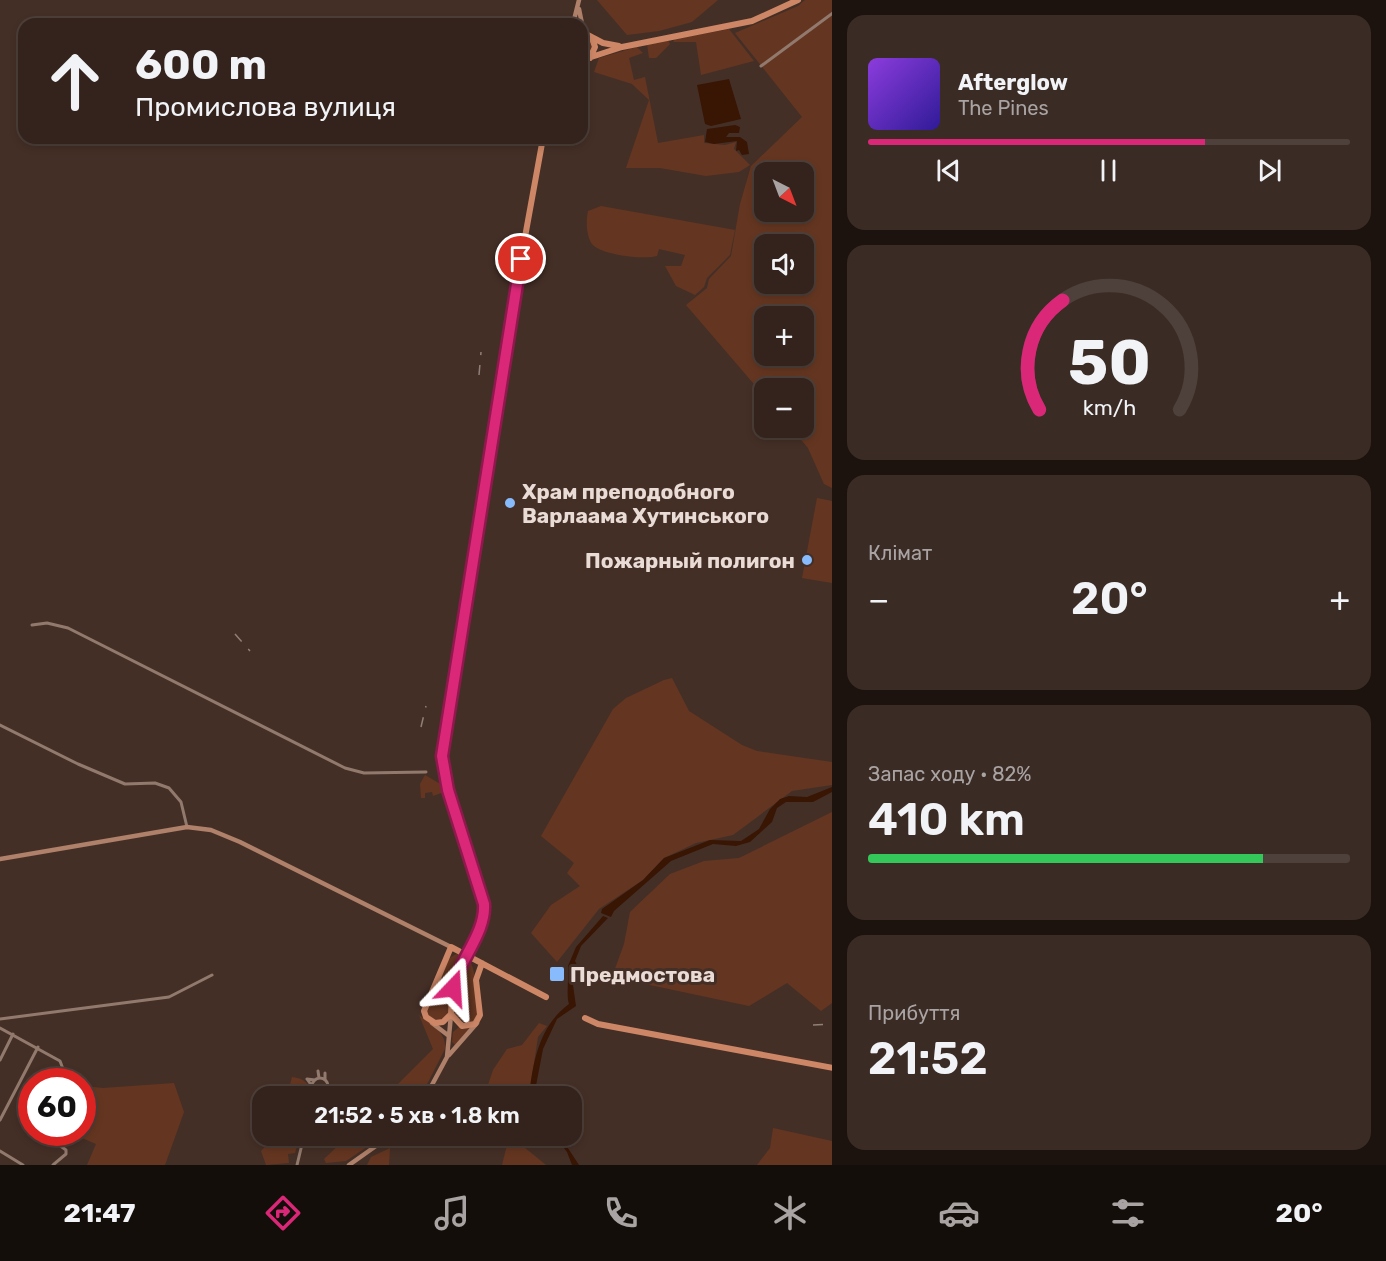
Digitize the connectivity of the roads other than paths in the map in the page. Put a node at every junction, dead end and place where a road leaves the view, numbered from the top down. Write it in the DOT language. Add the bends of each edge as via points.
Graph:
graph roads {
  1 [pos="580,0"];
  2 [pos="798,0"];
  3 [pos="832,13"];
  4 [pos="575,18"];
  5 [pos="582,18"];
  6 [pos="588,32"];
  7 [pos="590,35"];
  8 [pos="622,47"];
  9 [pos="590,58"];
  10 [pos="761,66"];
  11 [pos="542,144"];
  12 [pos="32,625"];
  13 [pos="0,726"];
  14 [pos="426,772"];
  15 [pos="187,827"];
  16 [pos="0,859"];
  17 [pos="451,947"];
  18 [pos="482,963"];
  19 [pos="212,975"];
  20 [pos="546,997"];
  21 [pos="451,1014"];
  22 [pos="585,1018"];
  23 [pos="0,1019"];
  24 [pos="478,1021"];
  25 [pos="430,1022"];
  26 [pos="0,1028"];
  27 [pos="13,1034"];
  28 [pos="450,1038"];
  29 [pos="38,1047"];
  30 [pos="447,1057"];
  31 [pos="0,1060"];
  32 [pos="63,1068"];
  33 [pos="832,1068"];
  34 [pos="319,1079"];
  35 [pos="311,1086"];
  36 [pos="314,1086"];
  37 [pos="326,1086"];
  38 [pos="431,1086"];
  39 [pos="0,1120"];
  40 [pos="61,1146"];
  41 [pos="302,1146"];
  42 [pos="376,1146"];
  43 [pos="0,1151"];
  44 [pos="23,1165"];
  45 [pos="53,1165"];
  46 [pos="297,1165"];
  47 [pos="349,1165"];
  1 -- 4 [label="main road"];
  1 -- 5 [label="main road"];
  2 -- 8 [label="main road" via="752,21"];
  3 -- 10 [label="street"];
  6 -- 7 [label="main road"];
  7 -- 8 [label="main road"];
  7 -- 9 [label="main road" via="595,47"];
  8 -- 9 [label="main road"];
  11 -- 21 [label="main road" via="442,756 446,784 485,910 459,968"];
  12 -- 14 [label="street" via="46,623 68,628 345,768 364,773"];
  13 -- 15 [label="street" via="125,784 155,783 169,788 181,802"];
  15 -- 16 [label="main road"];
  15 -- 17 [label="main road" via="233,838"];
  17 -- 18 [label="main road"];
  17 -- 25 [label="main road" via="425,1006"];
  18 -- 20 [label="main road"];
  18 -- 24 [label="main road" via="476,980"];
  19 -- 23 [label="street" via="169,997"];
  21 -- 24 [label="main road" via="462,1026"];
  21 -- 25 [label="main road" via="443,1022"];
  21 -- 28 [label="main road"];
  22 -- 33 [label="main road" via="598,1024"];
  24 -- 30 [label="main road"];
  25 -- 28 [label="main road"];
  26 -- 27 [label="street"];
  27 -- 29 [label="street"];
  27 -- 31 [label="street"];
  28 -- 30 [label="main road"];
  29 -- 32 [label="street" via="60,1060"];
  29 -- 39 [label="street"];
  30 -- 38 [label="main road"];
  34 -- 35 [label="street" via="307,1079"];
  34 -- 36 [label="street"];
  34 -- 37 [label="street"];
  40 -- 45 [label="street" via="66,1154"];
  41 -- 46 [label="street"];
  42 -- 47 [label="main road"];
  43 -- 44 [label="street"];
}
